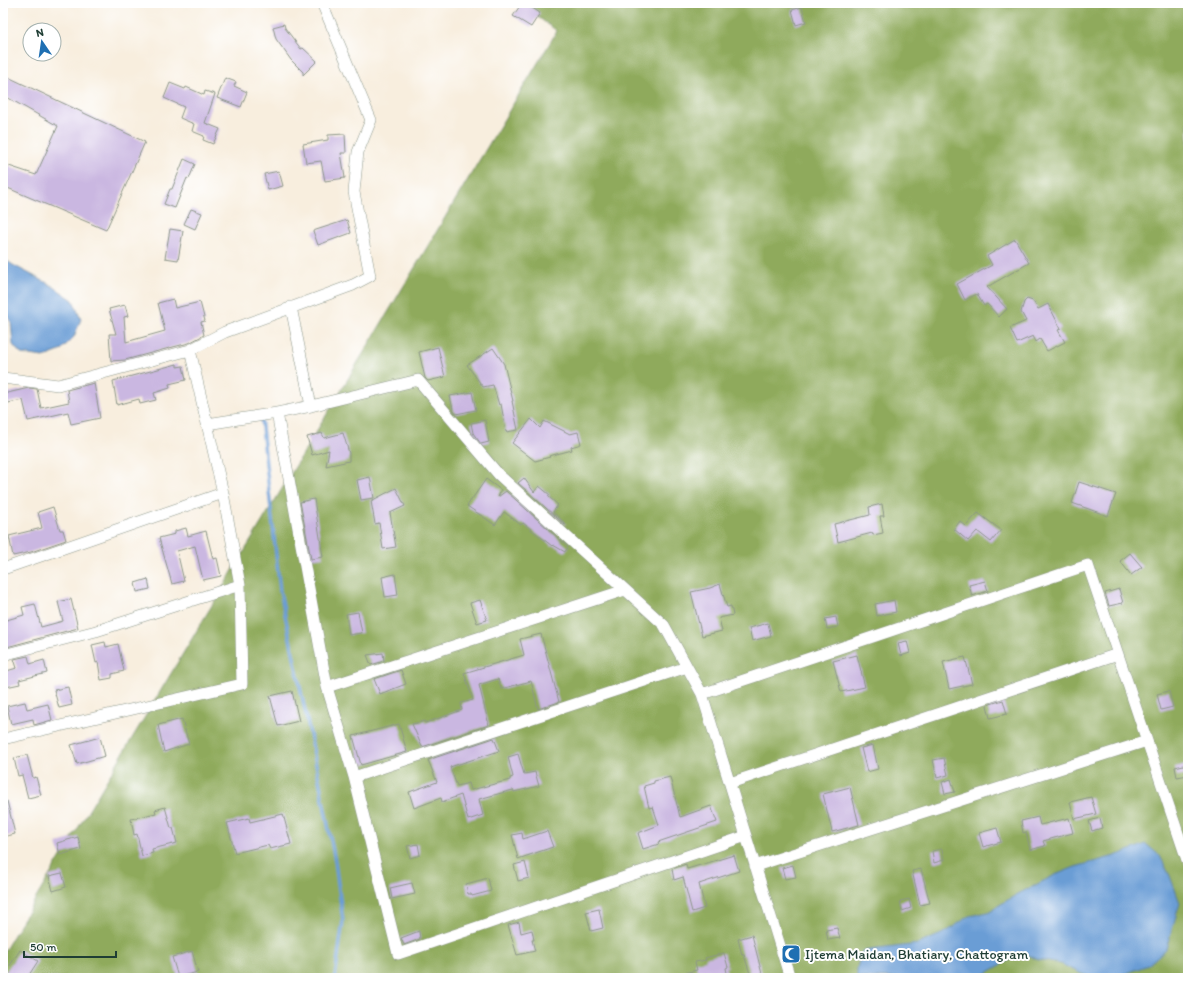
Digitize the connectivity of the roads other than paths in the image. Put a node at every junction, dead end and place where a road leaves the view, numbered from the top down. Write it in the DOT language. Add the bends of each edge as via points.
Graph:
graph roads {
  1 [pos="322,3"];
  2 [pos="290,308"];
  3 [pos="190,350"];
  4 [pos="3,378"];
  5 [pos="311,406"];
  6 [pos="277,413"];
  7 [pos="207,424"];
  8 [pos="223,493"];
  9 [pos="3,569"];
  10 [pos="240,585"];
  11 [pos="625,590"];
  12 [pos="1118,654"];
  13 [pos="3,655"];
  14 [pos="687,667"];
  15 [pos="327,687"];
  16 [pos="702,694"];
  17 [pos="3,739"];
  18 [pos="1147,741"];
  19 [pos="354,777"];
  20 [pos="730,783"];
  21 [pos="746,836"];
  22 [pos="1188,863"];
  23 [pos="755,866"];
  24 [pos="790,978"];
  1 -- 2 [label="street" via="371,120 358,152 354,192 370,276 353,285"];
  2 -- 3 [label="street" via="225,332"];
  2 -- 5 [label="street"];
  3 -- 4 [label="street" via="58,385"];
  3 -- 7 [label="street"];
  5 -- 6 [label="street"];
  5 -- 11 [label="street" via="418,380 499,475"];
  6 -- 7 [label="street"];
  6 -- 15 [label="street"];
  7 -- 8 [label="street"];
  8 -- 9 [label="street"];
  8 -- 10 [label="street"];
  10 -- 13 [label="street" via="96,631"];
  10 -- 17 [label="street" via="242,684"];
  11 -- 14 [label="street" via="664,625"];
  11 -- 15 [label="street"];
  12 -- 16 [label="street" via="1088,566"];
  12 -- 18 [label="street"];
  12 -- 20 [label="street"];
  14 -- 16 [label="street"];
  14 -- 19 [label="street"];
  15 -- 19 [label="street"];
  16 -- 20 [label="street"];
  18 -- 22 [label="street"];
  18 -- 23 [label="street"];
  19 -- 21 [label="street" via="398,954"];
  20 -- 21 [label="street"];
  21 -- 23 [label="street"];
  23 -- 24 [label="street"];
}
